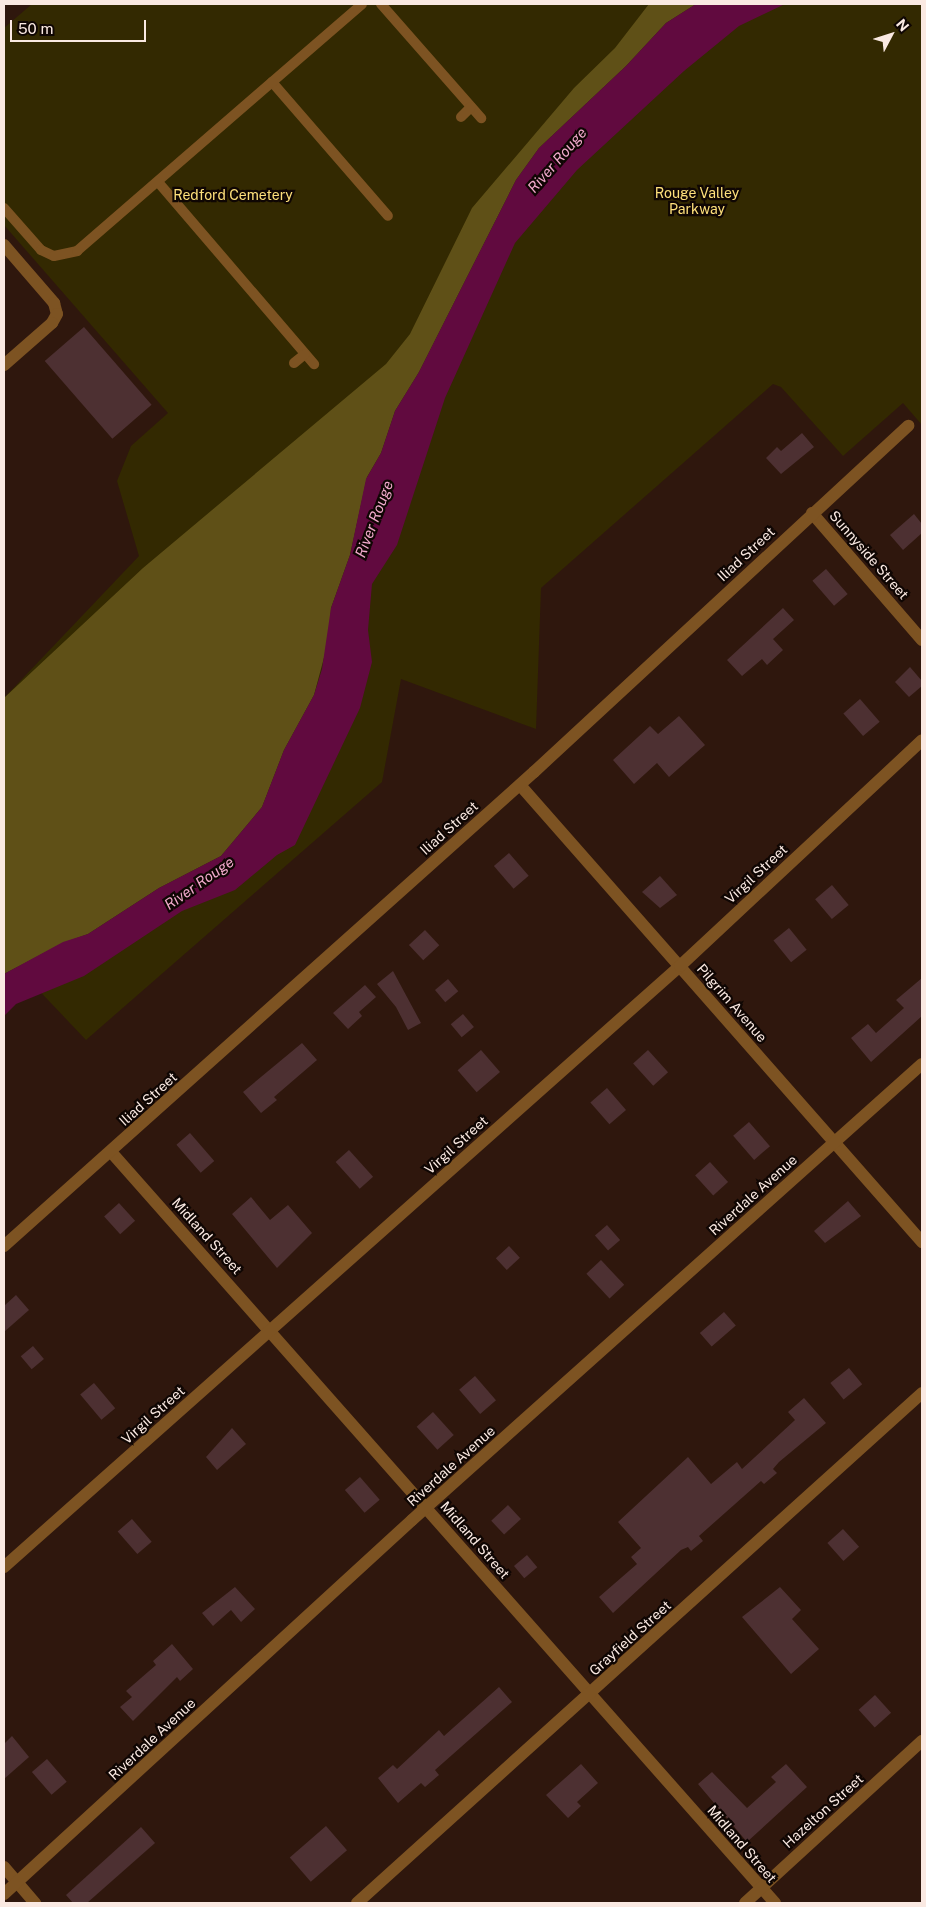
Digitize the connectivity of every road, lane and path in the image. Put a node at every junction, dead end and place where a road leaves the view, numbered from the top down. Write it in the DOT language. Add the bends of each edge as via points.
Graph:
graph roads {
  1 [pos="362,4"];
  2 [pos="382,4"];
  3 [pos="272,82"];
  4 [pos="471,107"];
  5 [pos="460,117"];
  6 [pos="481,118"];
  7 [pos="158,182"];
  8 [pos="4,208"];
  9 [pos="388,216"];
  10 [pos="4,244"];
  11 [pos="305,354"];
  12 [pos="294,363"];
  13 [pos="314,364"];
  14 [pos="4,365"];
  15 [pos="908,426"];
  16 [pos="812,512"];
  17 [pos="922,640"];
  18 [pos="922,740"];
  19 [pos="520,785"];
  20 [pos="680,966"];
  21 [pos="922,1064"];
  22 [pos="835,1142"];
  23 [pos="112,1152"];
  24 [pos="922,1242"];
  25 [pos="4,1246"];
  26 [pos="271,1330"];
  27 [pos="922,1393"];
  28 [pos="426,1508"];
  29 [pos="4,1568"];
  30 [pos="590,1694"];
  31 [pos="922,1741"];
  32 [pos="4,1867"];
  33 [pos="17,1882"];
  34 [pos="761,1888"];
  35 [pos="4,1894"];
  36 [pos="35,1903"];
  37 [pos="357,1903"];
  38 [pos="745,1903"];
  39 [pos="775,1903"];
  1 -- 3 [label="lane"];
  2 -- 4 [label="lane"];
  3 -- 7 [label="lane"];
  3 -- 9 [label="lane"];
  4 -- 5 [label="lane"];
  4 -- 6 [label="lane"];
  7 -- 8 [label="lane" via="77,251 54,256 41,250"];
  7 -- 11 [label="lane"];
  10 -- 14 [label="street" via="54,303 57,314 52,323"];
  11 -- 12 [label="lane"];
  11 -- 13 [label="lane"];
  15 -- 16 [label="street, Iliad Street"];
  16 -- 17 [label="street, Sunnyside Street"];
  16 -- 19 [label="street, Iliad Street"];
  18 -- 20 [label="street, Virgil Street"];
  19 -- 20 [label="street, Pilgrim Avenue"];
  19 -- 23 [label="street, Iliad Street"];
  20 -- 22 [label="street, Pilgrim Avenue"];
  20 -- 26 [label="street, Virgil Street"];
  21 -- 22 [label="street, Riverdale Avenue"];
  22 -- 24 [label="street, Pilgrim Avenue"];
  22 -- 28 [label="street, Riverdale Avenue"];
  23 -- 25 [label="street, Iliad Street"];
  23 -- 26 [label="street, Midland Street"];
  26 -- 28 [label="street, Midland Street"];
  26 -- 29 [label="street, Virgil Street"];
  27 -- 30 [label="street, Grayfield Street"];
  28 -- 30 [label="street, Midland Street"];
  28 -- 33 [label="street, Riverdale Avenue"];
  30 -- 34 [label="street, Midland Street"];
  30 -- 37 [label="street, Grayfield Street"];
  31 -- 34 [label="street, Hazelton Street"];
  32 -- 33 [label="street"];
  33 -- 35 [label="street, Riverdale Avenue"];
  33 -- 36 [label="street"];
  34 -- 38 [label="street, Hazelton Street"];
  34 -- 39 [label="street, Midland Street"];
}
